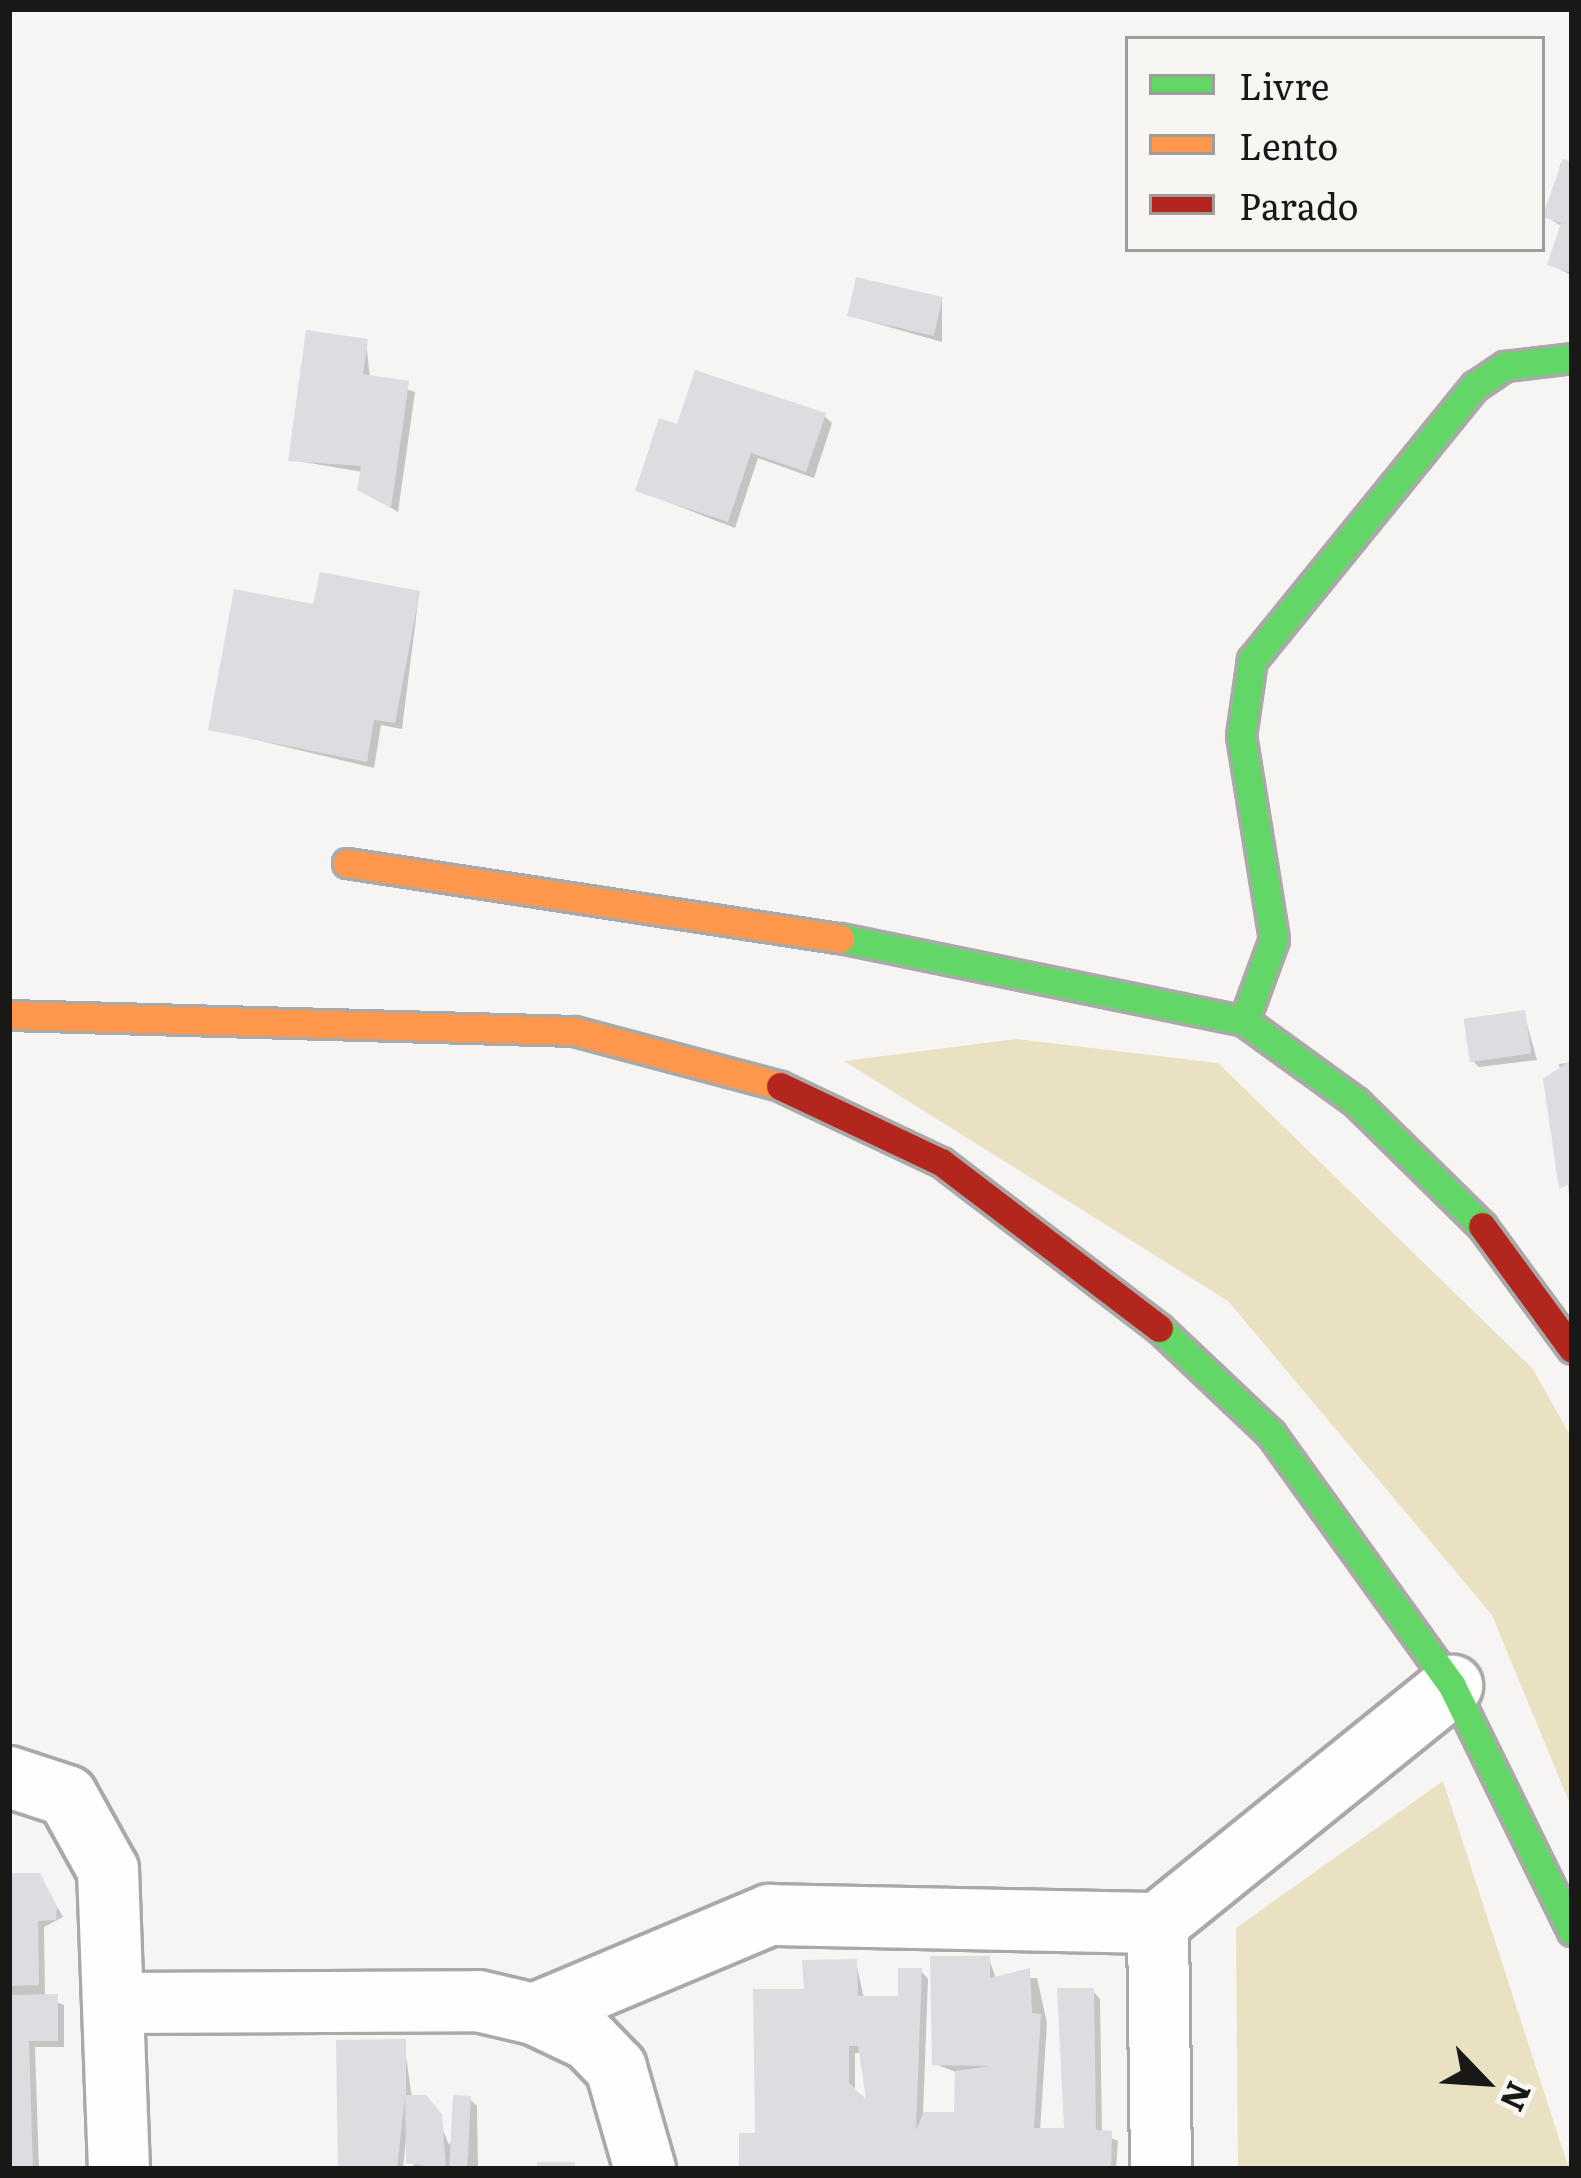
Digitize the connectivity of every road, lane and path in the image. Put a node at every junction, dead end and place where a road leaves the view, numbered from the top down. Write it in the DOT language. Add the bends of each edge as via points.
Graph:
graph roads {
  1 [pos="1572,358"];
  2 [pos="347,863"];
  3 [pos="9,1015"];
  4 [pos="1244,1021"];
  5 [pos="1572,1349"];
  6 [pos="1452,1686"];
  7 [pos="9,1777"];
  8 [pos="1158,1923"];
  9 [pos="1572,1931"];
  10 [pos="120,2003"];
  11 [pos="534,2014"];
  12 [pos="119,2169"];
  13 [pos="645,2169"];
  14 [pos="1161,2169"];
  1 -- 4 [label="street" via="1505,366 1475,386 1252,660 1241,736 1274,940"];
  2 -- 4 [label="street" via="883,945"];
  3 -- 6 [label="street" via="574,1031 791,1089 941,1162 1110,1282 1271,1434"];
  4 -- 5 [label="street" via="1356,1102 1473,1214"];
  6 -- 8 [label="street"];
  6 -- 9 [label="street"];
  7 -- 10 [label="street" via="67,1796 92,1826 108,1870"];
  8 -- 11 [label="street" via="770,1915"];
  8 -- 14 [label="street"];
  10 -- 11 [label="street" via="478,2001"];
  10 -- 12 [label="street"];
  11 -- 13 [label="street" via="589,2040 616,2068"];
}
